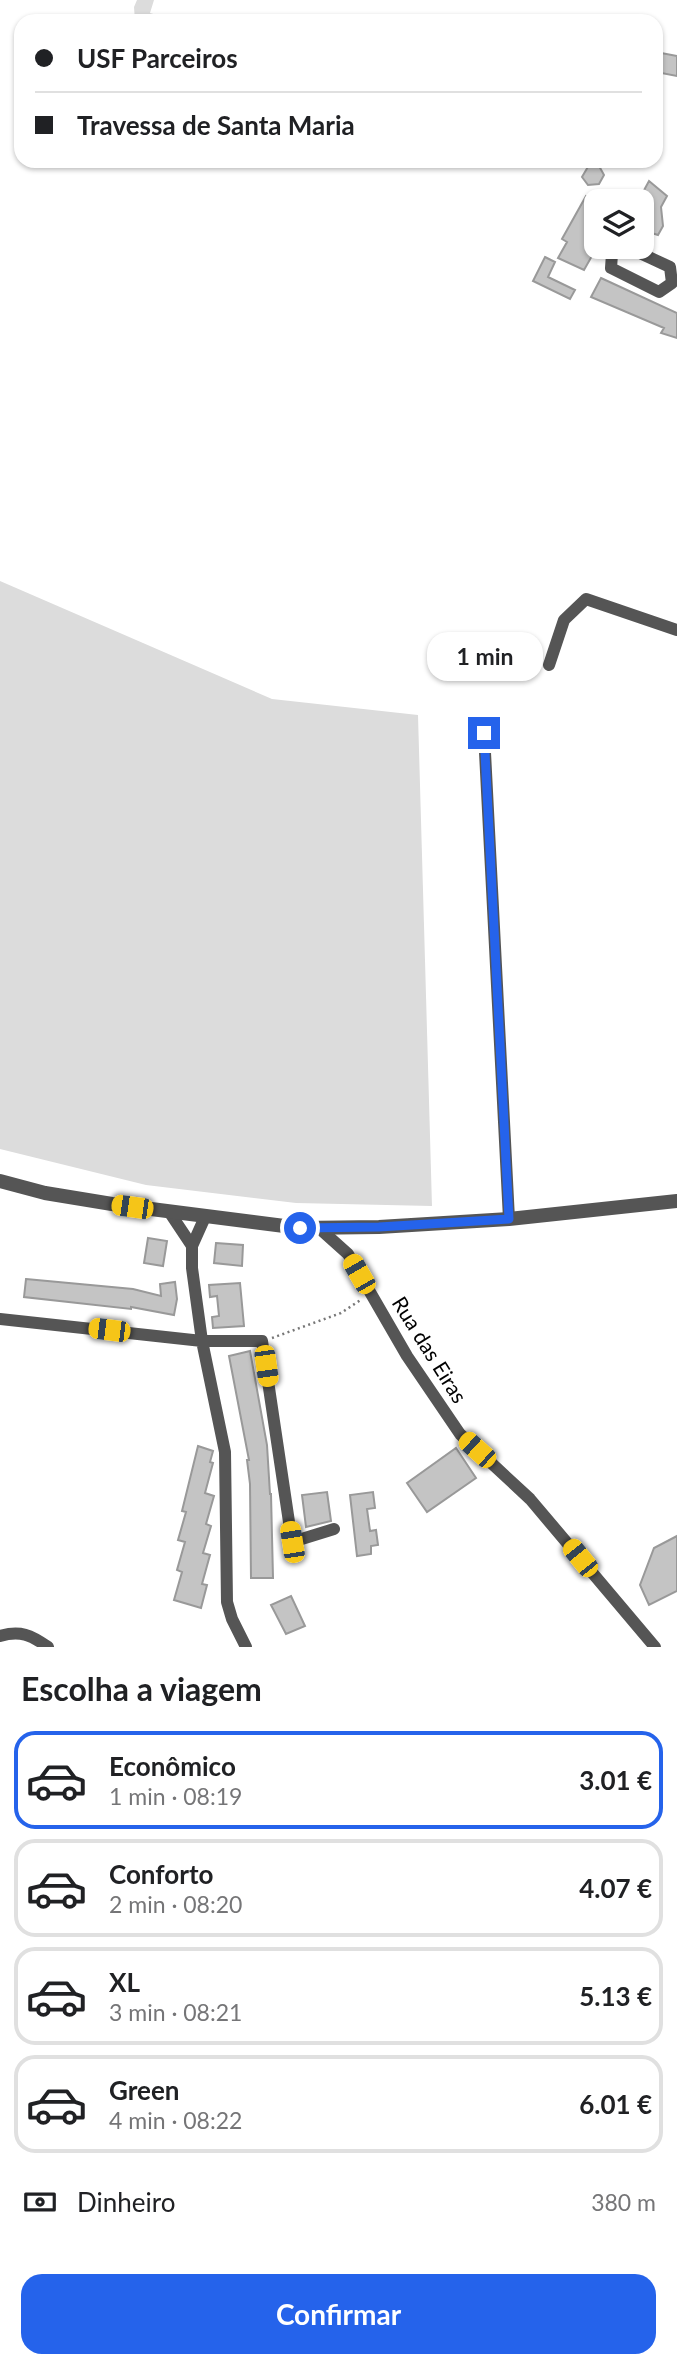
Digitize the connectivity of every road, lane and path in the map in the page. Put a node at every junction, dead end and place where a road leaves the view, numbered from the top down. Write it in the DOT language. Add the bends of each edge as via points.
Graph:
graph roads {
  1 [pos="612,259"];
  2 [pos="653,259"];
  3 [pos="674,285"];
  4 [pos="677,630"];
  5 [pos="549,666"];
  6 [pos="484,733"];
  7 [pos="0,1181"];
  8 [pos="677,1201"];
  9 [pos="170,1213"];
  10 [pos="205,1217"];
  11 [pos="509,1219"];
  12 [pos="349,1227"];
  13 [pos="319,1228"];
  14 [pos="192,1246"];
  15 [pos="348,1254"];
  16 [pos="370,1293"];
  17 [pos="0,1319"];
  18 [pos="202,1341"];
  19 [pos="262,1341"];
  20 [pos="334,1529"];
  21 [pos="0,1636"];
  22 [pos="48,1647"];
  23 [pos="246,1647"];
  24 [pos="655,1647"];
  1 -- 3 [label="street" via="611,268 659,292"];
  2 -- 3 [label="street" via="670,267"];
  4 -- 5 [label="street" via="586,600 564,620"];
  6 -- 11 [label="street"];
  7 -- 9 [label="street"];
  8 -- 11 [label="street"];
  9 -- 10 [label="street"];
  9 -- 14 [label="street"];
  10 -- 13 [label="street"];
  10 -- 14 [label="street"];
  11 -- 12 [label="street"];
  12 -- 13 [label="street"];
  12 -- 15 [label="street"];
  13 -- 15 [label="street, Rua das Eiras"];
  14 -- 18 [label="street"];
  15 -- 16 [label="street, Rua das Eiras"];
  16 -- 19 [label="path" via="341,1313"];
  16 -- 24 [label="street, Rua das Eiras" via="460,1434 547,1517"];
  17 -- 18 [label="street"];
  18 -- 19 [label="street"];
  18 -- 23 [label="street" via="225,1452 227,1602"];
  19 -- 20 [label="street" via="292,1542"];
  21 -- 22 [label="street" via="15,1631"];
}
